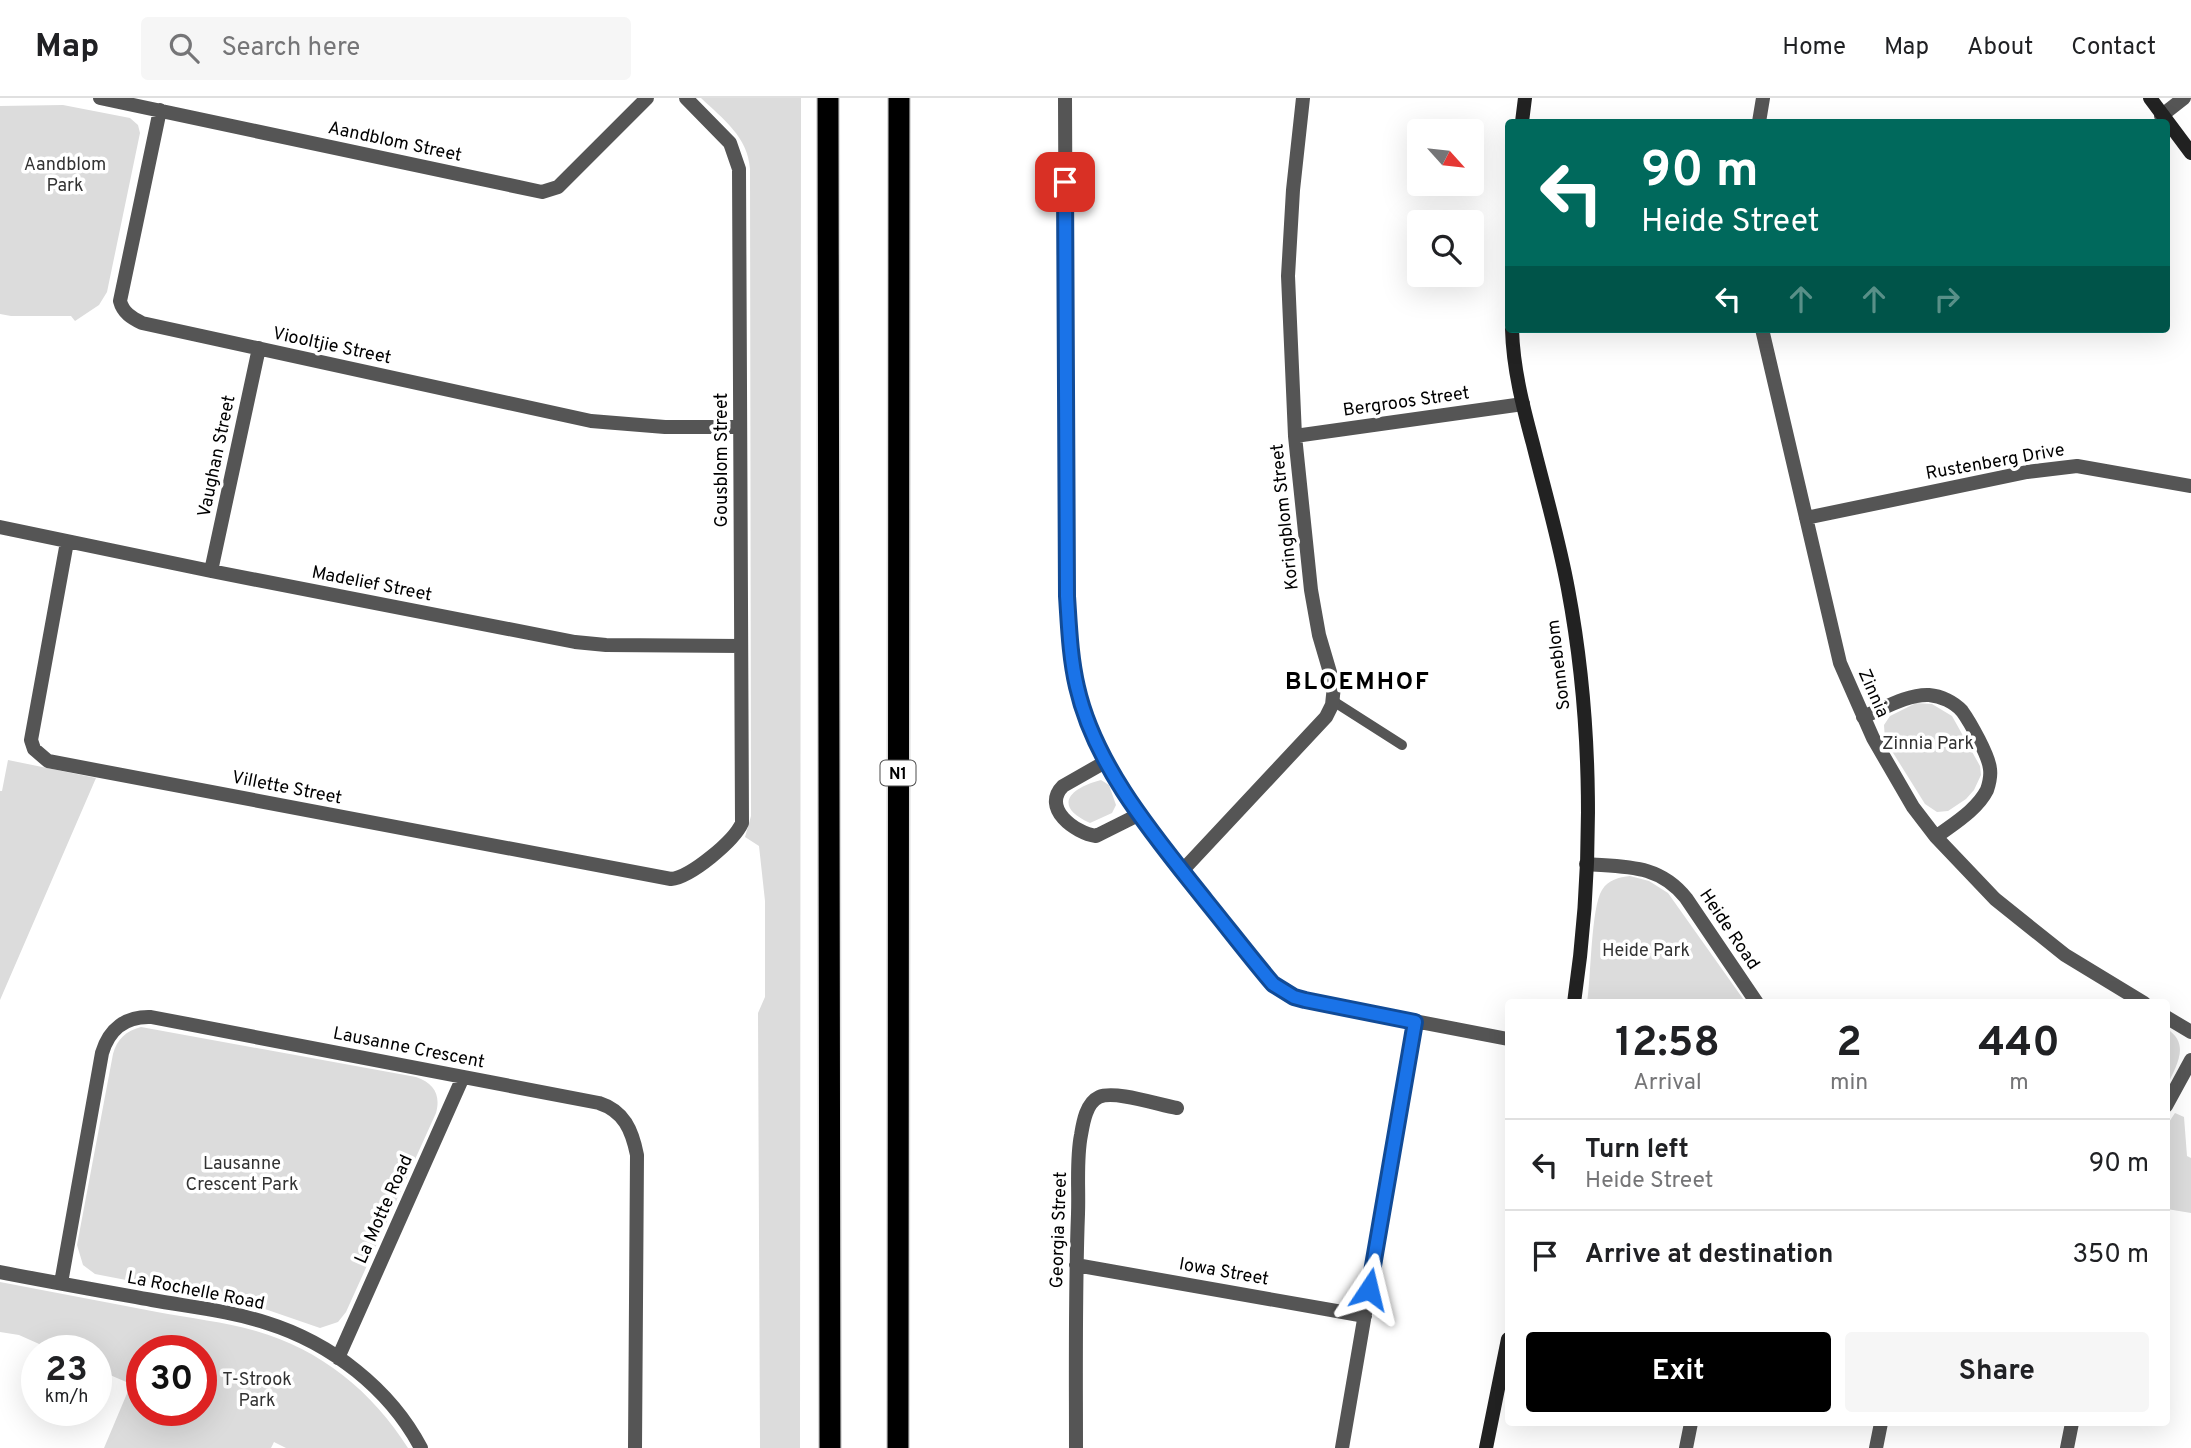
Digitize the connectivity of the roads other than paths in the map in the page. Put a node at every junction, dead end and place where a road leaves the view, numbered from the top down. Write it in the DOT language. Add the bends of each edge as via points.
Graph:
graph roads {
  1 [pos="100,98"];
  2 [pos="647,98"];
  3 [pos="686,98"];
  4 [pos="828,98"];
  5 [pos="899,98"];
  6 [pos="1065,98"];
  7 [pos="1303,98"];
  8 [pos="1525,98"];
  9 [pos="1763,98"];
  10 [pos="2150,98"];
  11 [pos="2184,98"];
  12 [pos="160,110"];
  13 [pos="2161,116"];
  14 [pos="1522,119"];
  15 [pos="1760,119"];
  16 [pos="2163,119"];
  17 [pos="2170,127"];
  18 [pos="2191,153"];
  19 [pos="1512,333"];
  20 [pos="1763,333"];
  21 [pos="259,348"];
  22 [pos="1523,404"];
  23 [pos="740,427"];
  24 [pos="1295,436"];
  25 [pos="2191,486"];
  26 [pos="1806,518"];
  27 [pos="0,527"];
  28 [pos="67,542"];
  29 [pos="211,571"];
  30 [pos="740,646"];
  31 [pos="1333,701"];
  32 [pos="1863,717"];
  33 [pos="1402,745"];
  34 [pos="1107,761"];
  35 [pos="1138,815"];
  36 [pos="1936,836"];
  37 [pos="732,839"];
  38 [pos="1586,864"];
  39 [pos="1182,871"];
  40 [pos="1574,999"];
  41 [pos="1754,999"];
  42 [pos="2138,999"];
  43 [pos="2170,1019"];
  44 [pos="1415,1022"];
  45 [pos="2191,1032"];
  46 [pos="1505,1038"];
  47 [pos="2191,1060"];
  48 [pos="463,1077"];
  49 [pos="2170,1099"];
  50 [pos="1177,1108"];
  51 [pos="1076,1265"];
  52 [pos="0,1272"];
  53 [pos="61,1283"];
  54 [pos="1365,1316"];
  55 [pos="1505,1354"];
  56 [pos="338,1357"];
  57 [pos="830,1401"];
  58 [pos="1690,1426"];
  59 [pos="1880,1426"];
  60 [pos="2071,1426"];
  61 [pos="421,1448"];
  62 [pos="635,1448"];
  63 [pos="824,1448"];
  64 [pos="830,1448"];
  65 [pos="898,1448"];
  66 [pos="1076,1448"];
  67 [pos="1342,1448"];
  68 [pos="1486,1448"];
  69 [pos="1686,1448"];
  70 [pos="1876,1448"];
  71 [pos="2067,1448"];
  1 -- 12 [label="street, Aandblom Street"];
  2 -- 12 [label="street, Aandblom Street" via="558,187 542,192"];
  3 -- 23 [label="street, Gousblom Street" via="730,143 739,169"];
  4 -- 57 [label="highway"];
  5 -- 65 [label="highway, N1"];
  6 -- 34 [label="street" via="1067,596 1077,688"];
  7 -- 24 [label="street, Koringblom Street" via="1288,276"];
  8 -- 14 [label="street"];
  9 -- 15 [label="street"];
  10 -- 13 [label="street"];
  11 -- 13 [label="street"];
  12 -- 21 [label="street, Viooltjie Street" via="121,306 142,323"];
  13 -- 16 [label="street"];
  17 -- 18 [label="street"];
  19 -- 22 [label="street, Sonneblom"];
  20 -- 26 [label="street, Zinnia"];
  21 -- 23 [label="street, Viooltjie Street" via="591,421 665,428"];
  21 -- 29 [label="street, Vaughan Street"];
  22 -- 24 [label="street, Bergroos Street"];
  22 -- 38 [label="street, Sonneblom" via="1562,564 1578,658 1585,730"];
  23 -- 30 [label="street, Gousblom Street"];
  24 -- 31 [label="street, Koringblom Street" via="1311,590 1334,686"];
  25 -- 26 [label="street, Rustenberg Drive" via="2077,466 2027,472"];
  26 -- 32 [label="street, Zinnia" via="1840,663"];
  27 -- 28 [label="street, Madelief Street"];
  28 -- 29 [label="street, Madelief Street"];
  28 -- 37 [label="street, Villette Street" via="31,740 34,750 48,761 671,879 687,873"];
  29 -- 30 [label="street, Madelief Street" via="575,642"];
  30 -- 37 [label="street, Gousblom Street" via="742,822"];
  31 -- 33 [label="lane"];
  31 -- 39 [label="street" via="1326,717"];
  32 -- 36 [label="street, Zinnia" via="1913,807"];
  32 -- 36 [label="street" via="1919,695 1946,699 1962,711 1989,761 1989,784 1976,805"];
  34 -- 35 [label="street"];
  34 -- 35 [label="street" via="1063,786 1056,807 1076,830 1096,836"];
  35 -- 39 [label="street"];
  36 -- 42 [label="street, Zinnia" via="2026,926"];
  38 -- 40 [label="street, Sonneblom"];
  38 -- 41 [label="street, Heide Road" via="1644,869 1672,883"];
  39 -- 44 [label="street" via="1283,991 1305,1000"];
  43 -- 45 [label="street"];
  44 -- 46 [label="street"];
  44 -- 54 [label="street"];
  47 -- 49 [label="street"];
  48 -- 53 [label="street, Lausanne Crescent" via="151,1017 124,1022 110,1035 102,1053"];
  48 -- 56 [label="street, La Motte Road"];
  48 -- 62 [label="street, Lausanne Crescent" via="608,1106 626,1121 634,1137"];
  50 -- 51 [label="street, Georgia Street" via="1118,1096 1099,1097 1091,1104 1080,1136"];
  51 -- 54 [label="street, Iowa Street"];
  51 -- 66 [label="street, Georgia Street"];
  52 -- 53 [label="street, La Rochelle Road"];
  53 -- 56 [label="street, La Rochelle Road" via="252,1319 304,1337"];
  54 -- 67 [label="street"];
  55 -- 68 [label="street"];
  56 -- 61 [label="street, La Rochelle Road" via="384,1397"];
  57 -- 63 [label="highway"];
  57 -- 64 [label="highway"];
  58 -- 69 [label="street"];
  59 -- 70 [label="street"];
  60 -- 71 [label="street"];
}
